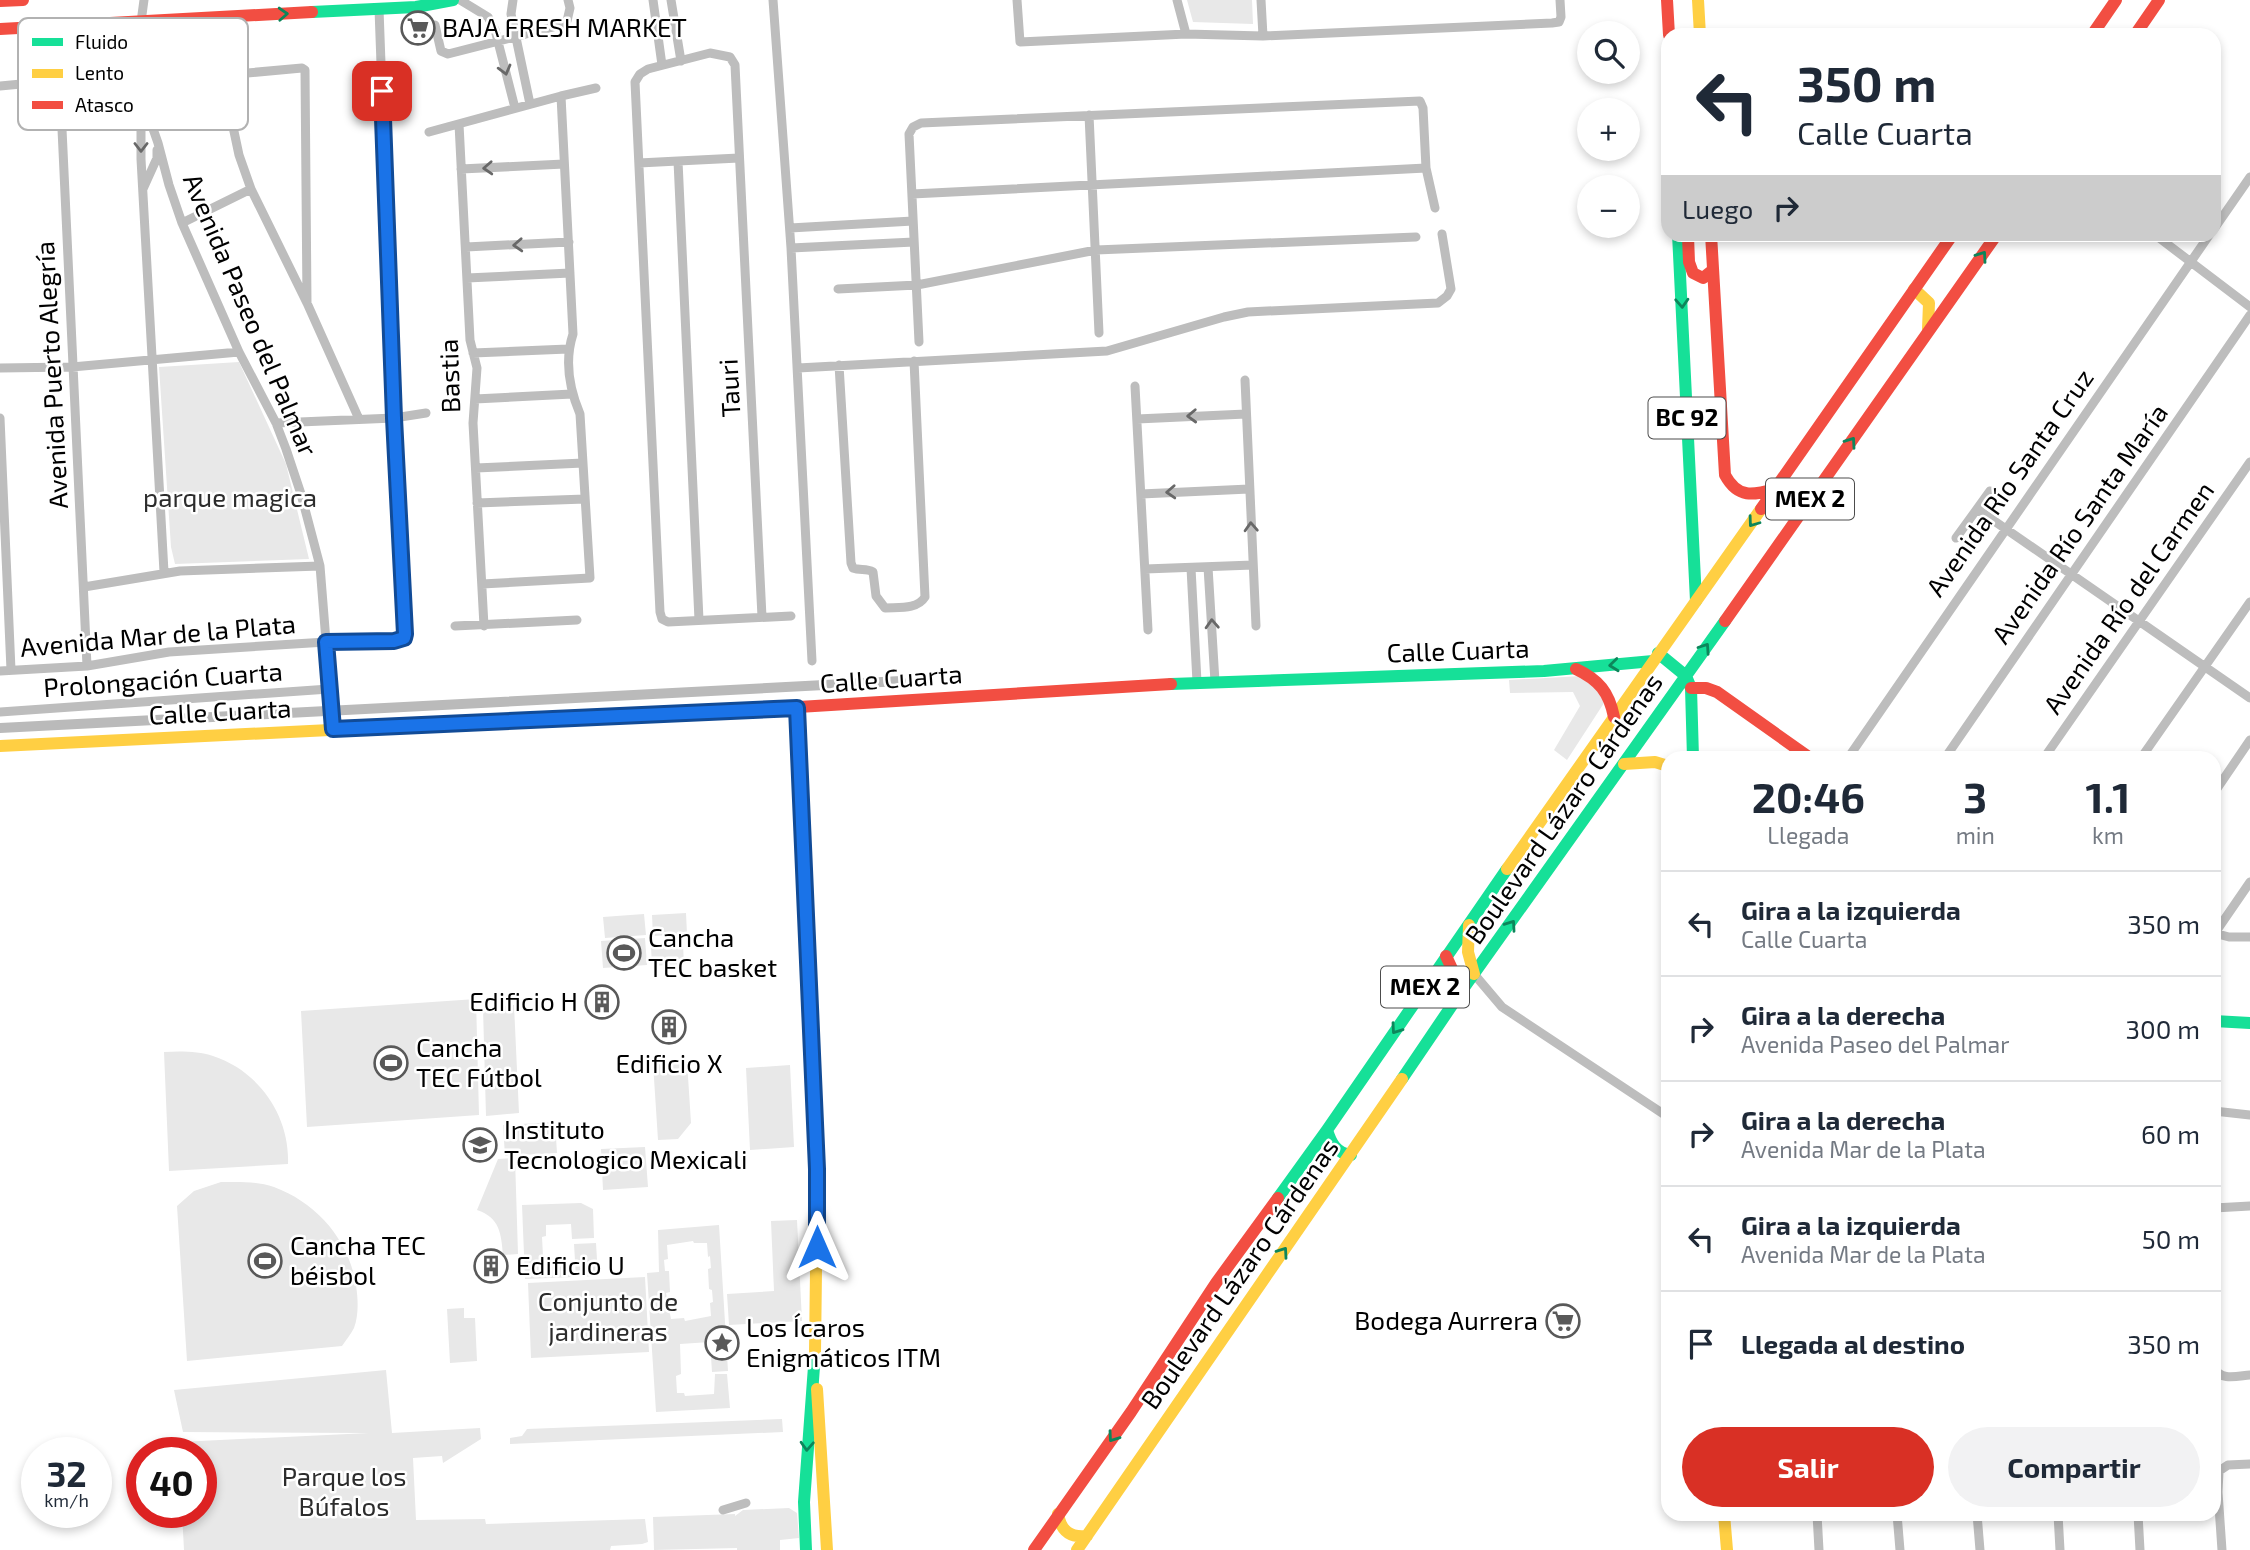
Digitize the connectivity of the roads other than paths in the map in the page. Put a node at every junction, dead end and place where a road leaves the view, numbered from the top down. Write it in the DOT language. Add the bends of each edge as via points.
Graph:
graph roads {
  1 [pos="23,0"];
  2 [pos="144,0"];
  3 [pos="453,0"];
  4 [pos="460,0"];
  5 [pos="513,0"];
  6 [pos="568,0"];
  7 [pos="655,0"];
  8 [pos="671,0"];
  9 [pos="773,0"];
  10 [pos="1017,0"];
  11 [pos="1177,0"];
  12 [pos="1261,0"];
  13 [pos="1560,0"];
  14 [pos="1667,0"];
  15 [pos="1698,0"];
  16 [pos="2116,0"];
  17 [pos="2159,0"];
  18 [pos="0,1"];
  19 [pos="379,9"];
  20 [pos="142,18"];
  21 [pos="214,18"];
  22 [pos="435,25"];
  23 [pos="18,28"];
  24 [pos="1669,28"];
  25 [pos="1700,28"];
  26 [pos="2097,28"];
  27 [pos="2140,28"];
  28 [pos="0,29"];
  29 [pos="1186,34"];
  30 [pos="1263,36"];
  31 [pos="516,37"];
  32 [pos="498,41"];
  33 [pos="681,61"];
  34 [pos="662,65"];
  35 [pos="248,73"];
  36 [pos="18,85"];
  37 [pos="0,86"];
  38 [pos="596,88"];
  39 [pos="561,96"];
  40 [pos="530,104"];
  41 [pos="515,108"];
  42 [pos="1089,115"];
  43 [pos="459,124"];
  44 [pos="60,130"];
  45 [pos="141,130"];
  46 [pos="153,130"];
  47 [pos="234,130"];
  48 [pos="429,132"];
  49 [pos="158,143"];
  50 [pos="739,158"];
  51 [pos="678,161"];
  52 [pos="639,163"];
  53 [pos="564,164"];
  54 [pos="1426,168"];
  55 [pos="461,169"];
  56 [pos="2250,177"];
  57 [pos="169,185"];
  58 [pos="1093,185"];
  59 [pos="251,189"];
  60 [pos="142,190"];
  61 [pos="912,194"];
  62 [pos="1435,208"];
  63 [pos="2221,219"];
  64 [pos="914,221"];
  65 [pos="182,223"];
  66 [pos="790,228"];
  67 [pos="1442,234"];
  68 [pos="1416,237"];
  69 [pos="569,242"];
  70 [pos="914,242"];
  71 [pos="1678,242"];
  72 [pos="1688,242"];
  73 [pos="1711,242"];
  74 [pos="1946,242"];
  75 [pos="1991,242"];
  76 [pos="2164,242"];
  77 [pos="2204,242"];
  78 [pos="466,247"];
  79 [pos="791,248"];
  80 [pos="1096,250"];
  81 [pos="2190,262"];
  82 [pos="1713,270"];
  83 [pos="570,272"];
  84 [pos="467,278"];
  85 [pos="917,285"];
  86 [pos="838,289"];
  87 [pos="1914,289"];
  88 [pos="307,303"];
  89 [pos="2250,307"];
  90 [pos="2250,315"];
  91 [pos="1100,333"];
  92 [pos="1927,334"];
  93 [pos="919,342"];
  94 [pos="568,349"];
  95 [pos="239,352"];
  96 [pos="473,353"];
  97 [pos="151,360"];
  98 [pos="915,361"];
  99 [pos="839,365"];
  100 [pos="72,367"];
  101 [pos="0,368"];
  102 [pos="798,368"];
  103 [pos="1245,380"];
  104 [pos="1135,386"];
  105 [pos="572,394"];
  106 [pos="475,399"];
  107 [pos="426,412"];
  108 [pos="1246,414"];
  109 [pos="0,418"];
  110 [pos="394,418"];
  111 [pos="359,419"];
  112 [pos="1137,419"];
  113 [pos="276,424"];
  114 [pos="2250,462"];
  115 [pos="583,463"];
  116 [pos="476,468"];
  117 [pos="1249,489"];
  118 [pos="1776,489"];
  119 [pos="1990,491"];
  120 [pos="1141,494"];
  121 [pos="585,499"];
  122 [pos="477,503"];
  123 [pos="1977,509"];
  124 [pos="2005,528"];
  125 [pos="1956,538"];
  126 [pos="1253,565"];
  127 [pos="320,566"];
  128 [pos="1208,567"];
  129 [pos="1191,568"];
  130 [pos="1145,569"];
  131 [pos="164,572"];
  132 [pos="2071,574"];
  133 [pos="482,584"];
  134 [pos="84,587"];
  135 [pos="1696,601"];
  136 [pos="2250,602"];
  137 [pos="791,616"];
  138 [pos="762,617"];
  139 [pos="577,620"];
  140 [pos="699,620"];
  141 [pos="2138,621"];
  142 [pos="455,626"];
  143 [pos="484,626"];
  144 [pos="1256,626"];
  145 [pos="1148,630"];
  146 [pos="326,642"];
  147 [pos="1656,657"];
  148 [pos="813,661"];
  149 [pos="86,666"];
  150 [pos="2205,667"];
  151 [pos="1576,669"];
  152 [pos="11,670"];
  153 [pos="0,671"];
  154 [pos="1197,682"];
  155 [pos="1215,682"];
  156 [pos="1688,682"];
  157 [pos="329,693"];
  158 [pos="2250,698"];
  159 [pos="797,708"];
  160 [pos="0,712"];
  161 [pos="1614,717"];
  162 [pos="333,724"];
  163 [pos="2250,740"];
  164 [pos="0,746"];
  165 [pos="1693,751"];
  166 [pos="1800,751"];
  167 [pos="1853,751"];
  168 [pos="1950,751"];
  169 [pos="2049,751"];
  170 [pos="2146,751"];
  171 [pos="1624,764"];
  172 [pos="1661,764"];
  173 [pos="2221,783"];
  174 [pos="2250,882"];
  175 [pos="2221,923"];
  176 [pos="1469,924"];
  177 [pos="2221,935"];
  178 [pos="2250,937"];
  179 [pos="1446,956"];
  180 [pos="1474,974"];
  181 [pos="1456,999"];
  182 [pos="2221,1021"];
  183 [pos="2250,1023"];
  184 [pos="1661,1112"];
  185 [pos="2221,1112"];
  186 [pos="2250,1115"];
  187 [pos="1327,1130"];
  188 [pos="1351,1155"];
  189 [pos="2250,1206"];
  190 [pos="2221,1208"];
  191 [pos="815,1353"];
  192 [pos="2221,1375"];
  193 [pos="2250,1375"];
  194 [pos="2250,1464"];
  195 [pos="2221,1468"];
  196 [pos="746,1503"];
  197 [pos="723,1510"];
  198 [pos="825,1511"];
  199 [pos="804,1512"];
  200 [pos="1058,1514"];
  201 [pos="1725,1521"];
  202 [pos="1817,1521"];
  203 [pos="1898,1521"];
  204 [pos="1978,1521"];
  205 [pos="2058,1521"];
  206 [pos="2138,1521"];
  207 [pos="2220,1521"];
  208 [pos="1087,1536"];
  209 [pos="806,1550"];
  210 [pos="827,1550"];
  211 [pos="1034,1550"];
  212 [pos="1077,1550"];
  213 [pos="1727,1550"];
  214 [pos="1819,1550"];
  215 [pos="1900,1550"];
  216 [pos="1980,1550"];
  217 [pos="2060,1550"];
  218 [pos="2140,1550"];
  219 [pos="2222,1550"];
  1 -- 18 [label="main road"];
  2 -- 20 [label="street, Avenida Paseo del Palmar"];
  3 -- 19 [label="main road"];
  4 -- 32 [label="street" via="488,16"];
  5 -- 31 [label="street"];
  6 -- 31 [label="street" via="568,21"];
  7 -- 34 [label="street"];
  8 -- 33 [label="street"];
  9 -- 66 [label="street"];
  10 -- 29 [label="street" via="1020,42"];
  11 -- 29 [label="street"];
  12 -- 30 [label="street"];
  13 -- 30 [label="street" via="1561,17 1552,23"];
  14 -- 24 [label="main road"];
  15 -- 25 [label="main road"];
  16 -- 26 [label="main road"];
  17 -- 27 [label="main road"];
  21 -- 19 [label="main road, one-way"];
  19 -- 110 [label="street, Avenida Mar de la Plata"];
  22 -- 32 [label="street" via="441,51 448,54"];
  23 -- 28 [label="main road"];
  29 -- 30 [label="street"];
  31 -- 32 [label="street"];
  31 -- 40 [label="street"];
  32 -- 41 [label="street, one-way"];
  33 -- 34 [label="street"];
  33 -- 50 [label="street, Tauri" via="710,53 724,54 733,61"];
  34 -- 52 [label="street" via="640,74 635,82"];
  35 -- 88 [label="street" via="305,70"];
  36 -- 37 [label="street, Avenida Puerto Alegría"];
  38 -- 39 [label="street"];
  39 -- 40 [label="street"];
  39 -- 53 [label="street"];
  40 -- 41 [label="street"];
  41 -- 43 [label="street"];
  42 -- 54 [label="street" via="1420,101"];
  42 -- 58 [label="street"];
  42 -- 61 [label="street" via="921,123 909,134"];
  43 -- 48 [label="street"];
  43 -- 55 [label="street, Bastia"];
  44 -- 100 [label="street, Avenida Puerto Alegría"];
  45 -- 60 [label="street, one-way"];
  46 -- 49 [label="street, Avenida Paseo del Palmar"];
  47 -- 59 [label="street"];
  49 -- 57 [label="street, Avenida Paseo del Palmar"];
  49 -- 60 [label="street" via="157,158"];
  50 -- 51 [label="street"];
  50 -- 138 [label="street, Tauri"];
  51 -- 52 [label="street"];
  51 -- 140 [label="street"];
  52 -- 140 [label="street" via="660,612 668,622"];
  53 -- 55 [label="street, one-way"];
  53 -- 69 [label="street"];
  54 -- 58 [label="street"];
  54 -- 62 [label="street"];
  55 -- 78 [label="street, Bastia"];
  56 -- 63 [label="street"];
  57 -- 60 [label="street" via="155,179"];
  57 -- 65 [label="street, Avenida Paseo del Palmar"];
  58 -- 61 [label="street"];
  58 -- 80 [label="street"];
  59 -- 65 [label="street"];
  59 -- 88 [label="street"];
  60 -- 97 [label="street"];
  61 -- 64 [label="street"];
  64 -- 66 [label="street"];
  64 -- 70 [label="street"];
  65 -- 95 [label="street, Avenida Paseo del Palmar"];
  66 -- 79 [label="street"];
  67 -- 98 [label="street" via="1451,289 1438,303 1248,312 1107,351"];
  68 -- 80 [label="street"];
  69 -- 78 [label="street, one-way"];
  69 -- 83 [label="street"];
  70 -- 79 [label="street"];
  70 -- 85 [label="street"];
  71 -- 135 [label="main road, BC 92, one-way"];
  72 -- 82 [label="main road" via="1692,274 1703,278"];
  73 -- 82 [label="main road, BC 92"];
  74 -- 87 [label="main road, Boulevard Lázaro Cárdenas / MEX 2"];
  92 -- 75 [label="main road, Boulevard Lázaro Cárdenas / MEX 2, one-way"];
  76 -- 81 [label="street"];
  77 -- 81 [label="street, Avenida Río Santa Cruz"];
  78 -- 84 [label="street, Bastia"];
  79 -- 102 [label="street"];
  80 -- 85 [label="street"];
  80 -- 91 [label="street"];
  81 -- 89 [label="street"];
  81 -- 124 [label="street, Avenida Río Santa Cruz"];
  82 -- 118 [label="main road, BC 92" via="1725,474 1738,492"];
  83 -- 84 [label="street"];
  83 -- 94 [label="street" via="573,334"];
  84 -- 96 [label="street, Bastia"];
  85 -- 86 [label="street"];
  85 -- 93 [label="street"];
  87 -- 92 [label="main road" via="1929,303"];
  87 -- 118 [label="main road, Boulevard Lázaro Cárdenas / MEX 2"];
  88 -- 111 [label="street"];
  90 -- 132 [label="street, Avenida Río Santa María"];
  156 -- 92 [label="main road, Boulevard Lázaro Cárdenas / MEX 2, one-way"];
  94 -- 96 [label="street"];
  94 -- 105 [label="street"];
  95 -- 97 [label="street"];
  95 -- 113 [label="street, Avenida Paseo del Palmar"];
  96 -- 106 [label="street, Bastia"];
  97 -- 100 [label="street"];
  97 -- 131 [label="street"];
  98 -- 99 [label="street"];
  98 -- 99 [label="street" via="925,597 914,606 885,608 877,596 873,572 853,568 851,563"];
  99 -- 102 [label="street"];
  100 -- 101 [label="street"];
  100 -- 134 [label="street, Avenida Puerto Alegría"];
  102 -- 148 [label="street"];
  103 -- 108 [label="street"];
  104 -- 112 [label="street"];
  105 -- 106 [label="street"];
  105 -- 115 [label="street" via="580,414"];
  106 -- 116 [label="street, Bastia"];
  107 -- 110 [label="street"];
  108 -- 112 [label="street, one-way"];
  108 -- 117 [label="street"];
  109 -- 152 [label="street"];
  110 -- 111 [label="street"];
  110 -- 146 [label="street, Avenida Mar de la Plata" via="404,638"];
  111 -- 113 [label="street"];
  112 -- 120 [label="street"];
  113 -- 127 [label="street, Avenida Paseo del Palmar"];
  114 -- 141 [label="street, Avenida Río del Carmen"];
  115 -- 116 [label="street"];
  115 -- 121 [label="street"];
  116 -- 122 [label="street, Bastia"];
  117 -- 120 [label="street, one-way"];
  126 -- 117 [label="street, one-way"];
  118 -- 135 [label="main road, Boulevard Lázaro Cárdenas / MEX 2, one-way"];
  119 -- 123 [label="street"];
  120 -- 130 [label="street"];
  121 -- 122 [label="street"];
  121 -- 133 [label="street" via="590,578"];
  122 -- 133 [label="street, Bastia"];
  123 -- 124 [label="street"];
  123 -- 125 [label="street"];
  124 -- 132 [label="street"];
  124 -- 167 [label="street, Avenida Río Santa Cruz"];
  126 -- 128 [label="street"];
  126 -- 144 [label="street"];
  127 -- 131 [label="street"];
  127 -- 146 [label="street, Avenida Paseo del Palmar"];
  128 -- 129 [label="street"];
  155 -- 128 [label="street, one-way"];
  129 -- 130 [label="street"];
  129 -- 154 [label="street"];
  130 -- 145 [label="street"];
  131 -- 134 [label="street"];
  132 -- 141 [label="street"];
  132 -- 168 [label="street, Avenida Río Santa María"];
  133 -- 143 [label="street, Bastia"];
  134 -- 149 [label="street, Avenida Puerto Alegría"];
  135 -- 147 [label="main road, Boulevard Lázaro Cárdenas / MEX 2"];
  136 -- 150 [label="street"];
  137 -- 138 [label="street"];
  138 -- 140 [label="street"];
  139 -- 143 [label="street"];
  141 -- 150 [label="street"];
  141 -- 169 [label="street, Avenida Río del Carmen"];
  142 -- 143 [label="street"];
  146 -- 149 [label="street, Avenida Mar de la Plata" via="169,652"];
  146 -- 157 [label="street, Avenida Paseo del Palmar"];
  147 -- 151 [label="main road, Calle Cuarta, one-way"];
  147 -- 156 [label="main road"];
  147 -- 161 [label="main road, Boulevard Lázaro Cárdenas / MEX 2"];
  149 -- 152 [label="street, Avenida Mar de la Plata"];
  150 -- 158 [label="street"];
  150 -- 170 [label="street"];
  151 -- 155 [label="main road, Calle Cuarta"];
  151 -- 161 [label="main road" via="1605,686"];
  152 -- 153 [label="street, Avenida Mar de la Plata"];
  154 -- 155 [label="main road, Calle Cuarta"];
  154 -- 159 [label="main road, Calle Cuarta"];
  156 -- 165 [label="main road"];
  156 -- 166 [label="main road" via="1717,691"];
  156 -- 171 [label="main road, Boulevard Lázaro Cárdenas / MEX 2"];
  157 -- 160 [label="street, Prolongación Cuarta"];
  157 -- 162 [label="street, Avenida Paseo del Palmar"];
  159 -- 162 [label="main road, Calle Cuarta"];
  159 -- 191 [label="main road" via="817,1169"];
  161 -- 176 [label="main road, Boulevard Lázaro Cárdenas / MEX 2"];
  162 -- 164 [label="main road, Calle Cuarta"];
  163 -- 173 [label="street"];
  171 -- 172 [label="main road"];
  180 -- 171 [label="main road, Boulevard Lázaro Cárdenas / MEX 2, one-way"];
  174 -- 175 [label="street"];
  176 -- 179 [label="main road, Boulevard Lázaro Cárdenas / MEX 2"];
  176 -- 180 [label="main road" via="1468,952"];
  177 -- 178 [label="street"];
  179 -- 181 [label="main road" via="1454,973"];
  179 -- 187 [label="main road, Boulevard Lázaro Cárdenas / MEX 2, one-way"];
  180 -- 181 [label="main road, Boulevard Lázaro Cárdenas / MEX 2"];
  180 -- 184 [label="street" via="1502,1007"];
  181 -- 188 [label="main road, Boulevard Lázaro Cárdenas / MEX 2"];
  182 -- 183 [label="main road"];
  185 -- 186 [label="street"];
  187 -- 188 [label="main road" via="1336,1149"];
  187 -- 200 [label="main road, Boulevard Lázaro Cárdenas / MEX 2, one-way"];
  208 -- 188 [label="main road, Boulevard Lázaro Cárdenas / MEX 2, one-way"];
  189 -- 190 [label="street"];
  191 -- 198 [label="main road"];
  191 -- 199 [label="main road, one-way"];
  192 -- 193 [label="street"];
  194 -- 195 [label="street"];
  196 -- 197 [label="street"];
  198 -- 199 [label="main road" via="813,1507"];
  198 -- 210 [label="main road"];
  199 -- 209 [label="main road"];
  200 -- 208 [label="main road" via="1065,1532"];
  200 -- 211 [label="main road, Boulevard Lázaro Cárdenas / MEX 2"];
  201 -- 213 [label="main road"];
  202 -- 214 [label="street"];
  203 -- 215 [label="street"];
  204 -- 216 [label="street"];
  205 -- 217 [label="street"];
  206 -- 218 [label="street"];
  207 -- 219 [label="street"];
  208 -- 212 [label="main road, Boulevard Lázaro Cárdenas / MEX 2"];
}
